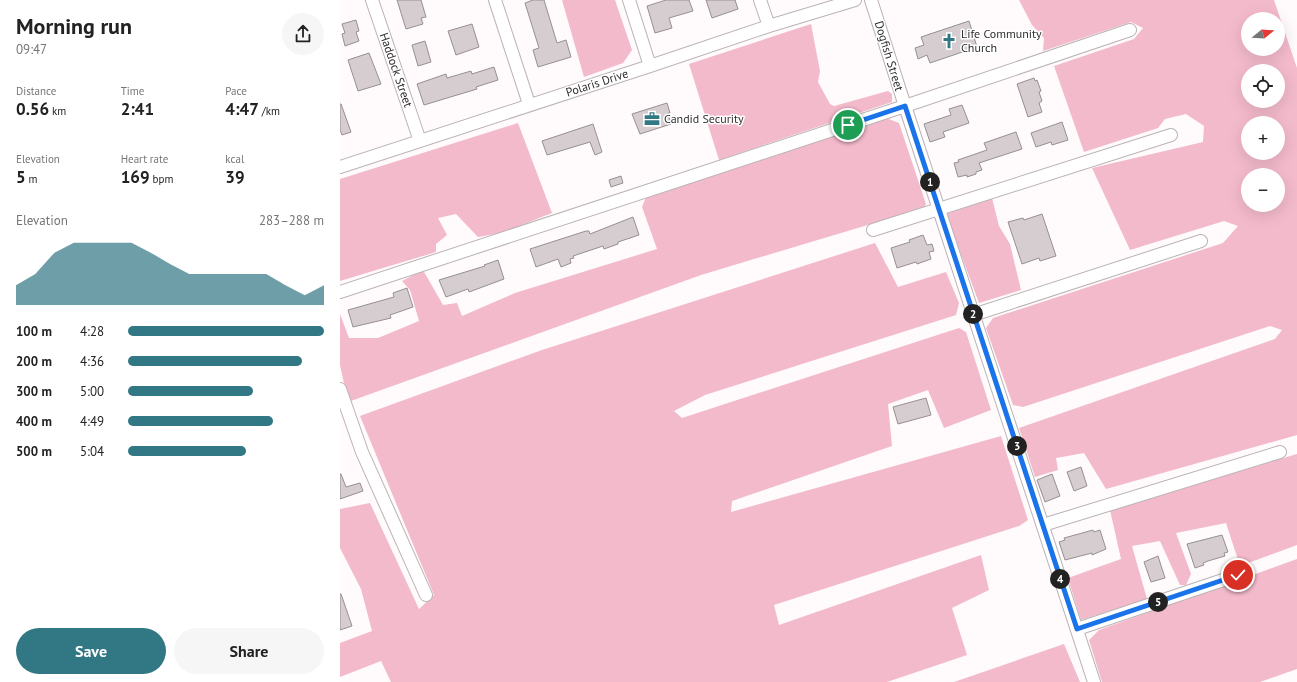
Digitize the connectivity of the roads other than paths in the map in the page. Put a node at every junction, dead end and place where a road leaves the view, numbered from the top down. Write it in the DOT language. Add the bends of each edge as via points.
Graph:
graph roads {
  1 [pos="372,0"];
  2 [pos="495,0"];
  3 [pos="629,0"];
  4 [pos="760,0"];
  5 [pos="855,0"];
  6 [pos="871,0"];
  7 [pos="768,26"];
  8 [pos="1130,30"];
  9 [pos="650,66"];
  10 [pos="529,104"];
  11 [pos="905,106"];
  12 [pos="1171,135"];
  13 [pos="420,141"];
  14 [pos="340,167"];
  15 [pos="938,209"];
  16 [pos="873,230"];
  17 [pos="1201,240"];
  18 [pos="340,292"];
  19 [pos="973,315"];
  20 [pos="340,389"];
  21 [pos="1280,452"];
  22 [pos="1043,525"];
  23 [pos="1238,575"];
  24 [pos="426,595"];
  25 [pos="1077,629"];
  26 [pos="1094,682"];
  1 -- 13 [label="street, Haddock Street"];
  2 -- 10 [label="street"];
  3 -- 9 [label="street"];
  4 -- 7 [label="street"];
  5 -- 7 [label="street, Polaris Drive"];
  6 -- 11 [label="street, Dogfish Street"];
  7 -- 9 [label="street, Polaris Drive"];
  8 -- 11 [label="street"];
  9 -- 10 [label="street, Polaris Drive"];
  10 -- 13 [label="street, Polaris Drive"];
  11 -- 15 [label="street, Dogfish Street"];
  11 -- 18 [label="street"];
  12 -- 15 [label="street"];
  13 -- 14 [label="street, Polaris Drive"];
  15 -- 16 [label="street"];
  15 -- 19 [label="street, Dogfish Street"];
  17 -- 19 [label="street"];
  19 -- 22 [label="street, Dogfish Street"];
  20 -- 24 [label="street" via="362,452"];
  21 -- 22 [label="street"];
  22 -- 25 [label="street, Dogfish Street"];
  23 -- 25 [label="street"];
  25 -- 26 [label="street, Dogfish Street"];
}
